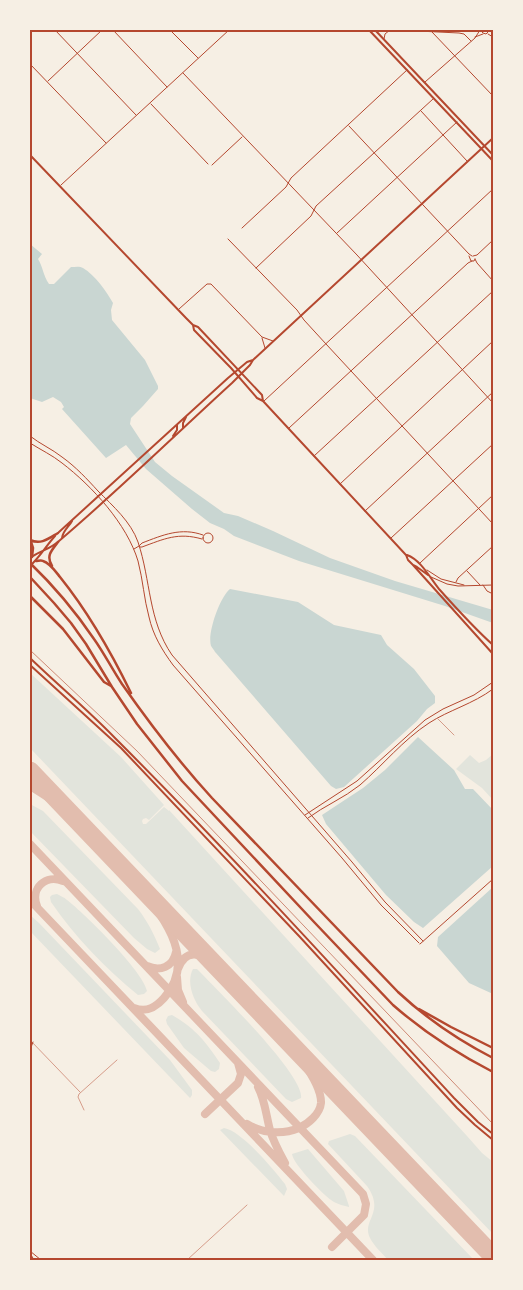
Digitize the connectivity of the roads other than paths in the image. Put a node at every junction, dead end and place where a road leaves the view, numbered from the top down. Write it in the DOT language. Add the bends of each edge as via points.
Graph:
graph roads {
  1 [pos="55,30"];
  2 [pos="102,30"];
  3 [pos="113,30"];
  4 [pos="170,30"];
  5 [pos="229,30"];
  6 [pos="369,30"];
  7 [pos="375,30"];
  8 [pos="390,30"];
  9 [pos="397,30"];
  10 [pos="481,30"];
  11 [pos="430,31"];
  12 [pos="491,31"];
  13 [pos="484,34"];
  14 [pos="487,34"];
  15 [pos="493,37"];
  16 [pos="475,38"];
  17 [pos="384,39"];
  18 [pos="471,41"];
  19 [pos="77,53"];
  20 [pos="454,56"];
  21 [pos="198,59"];
  22 [pos="30,64"];
  23 [pos="407,70"];
  24 [pos="183,73"];
  25 [pos="417,80"];
  26 [pos="47,82"];
  27 [pos="425,82"];
  28 [pos="168,87"];
  29 [pos="493,96"];
  30 [pos="434,98"];
  31 [pos="442,100"];
  32 [pos="150,103"];
  33 [pos="420,110"];
  34 [pos="137,116"];
  35 [pos="457,122"];
  36 [pos="348,125"];
  37 [pos="443,135"];
  38 [pos="243,136"];
  39 [pos="493,138"];
  40 [pos="106,144"];
  41 [pos="484,146"];
  42 [pos="482,148"];
  43 [pos="374,153"];
  44 [pos="30,155"];
  45 [pos="493,155"];
  46 [pos="468,161"];
  47 [pos="493,161"];
  48 [pos="208,164"];
  49 [pos="212,165"];
  50 [pos="397,177"];
  51 [pos="288,183"];
  52 [pos="60,186"];
  53 [pos="493,189"];
  54 [pos="422,203"];
  55 [pos="314,210"];
  56 [pos="242,228"];
  57 [pos="448,231"];
  58 [pos="336,233"];
  59 [pos="228,239"];
  60 [pos="493,240"];
  61 [pos="477,254"];
  62 [pos="471,257"];
  63 [pos="361,259"];
  64 [pos="474,260"];
  65 [pos="468,263"];
  66 [pos="256,268"];
  67 [pos="493,281"];
  68 [pos="387,287"];
  69 [pos="493,291"];
  70 [pos="178,310"];
  71 [pos="412,315"];
  72 [pos="301,316"];
  73 [pos="192,324"];
  74 [pos="262,337"];
  75 [pos="273,341"];
  76 [pos="493,341"];
  77 [pos="437,342"];
  78 [pos="326,344"];
  79 [pos="265,348"];
  80 [pos="253,360"];
  81 [pos="238,369"];
  82 [pos="462,370"];
  83 [pos="351,371"];
  84 [pos="234,373"];
  85 [pos="242,373"];
  86 [pos="238,377"];
  87 [pos="493,392"];
  88 [pos="488,398"];
  89 [pos="376,399"];
  90 [pos="263,401"];
  91 [pos="493,403"];
  92 [pos="188,415"];
  93 [pos="177,425"];
  94 [pos="402,426"];
  95 [pos="183,428"];
  96 [pos="288,429"];
  97 [pos="30,436"];
  98 [pos="172,438"];
  99 [pos="30,443"];
  100 [pos="493,444"];
  101 [pos="427,454"];
  102 [pos="314,456"];
  103 [pos="453,481"];
  104 [pos="340,484"];
  105 [pos="101,494"];
  106 [pos="493,495"];
  107 [pos="98,497"];
  108 [pos="107,499"];
  109 [pos="103,503"];
  110 [pos="478,508"];
  111 [pos="365,511"];
  112 [pos="73,519"];
  113 [pos="493,524"];
  114 [pos="58,533"];
  115 [pos="203,535"];
  116 [pos="62,538"];
  117 [pos="391,538"];
  118 [pos="202,539"];
  119 [pos="30,540"];
  120 [pos="58,542"];
  121 [pos="139,546"];
  122 [pos="493,546"];
  123 [pos="134,549"];
  124 [pos="44,550"];
  125 [pos="406,555"];
  126 [pos="31,558"];
  127 [pos="36,562"];
  128 [pos="419,564"];
  129 [pos="30,565"];
  130 [pos="412,565"];
  131 [pos="424,569"];
  132 [pos="54,570"];
  133 [pos="467,570"];
  134 [pos="430,576"];
  135 [pos="30,578"];
  136 [pos="455,583"];
  137 [pos="480,585"];
  138 [pos="483,585"];
  139 [pos="493,585"];
  140 [pos="465,586"];
  141 [pos="493,594"];
  142 [pos="30,597"];
  143 [pos="154,616"];
  144 [pos="149,618"];
  145 [pos="493,645"];
  146 [pos="493,654"];
  147 [pos="30,658"];
  148 [pos="30,664"];
  149 [pos="493,682"];
  150 [pos="112,687"];
  151 [pos="493,689"];
  152 [pos="134,701"];
  153 [pos="212,702"];
  154 [pos="206,704"];
  155 [pos="436,713"];
  156 [pos="438,718"];
  157 [pos="454,735"];
  158 [pos="309,812"];
  159 [pos="304,816"];
  160 [pos="312,816"];
  161 [pos="307,819"];
  162 [pos="493,878"];
  163 [pos="424,941"];
  164 [pos="413,1006"];
  165 [pos="30,1040"];
  166 [pos="33,1042"];
  167 [pos="493,1048"];
  168 [pos="30,1050"];
  169 [pos="493,1058"];
  170 [pos="117,1060"];
  171 [pos="493,1072"];
  172 [pos="80,1092"];
  173 [pos="84,1110"];
  174 [pos="493,1134"];
  175 [pos="493,1140"];
  176 [pos="247,1205"];
  177 [pos="30,1252"];
  178 [pos="34,1260"];
  179 [pos="41,1260"];
  180 [pos="187,1260"];
  1 -- 19 [label="street"];
  2 -- 19 [label="street"];
  3 -- 28 [label="street"];
  4 -- 21 [label="street"];
  5 -- 21 [label="street"];
  6 -- 23 [label="main road"];
  7 -- 17 [label="main road"];
  8 -- 17 [label="street"];
  9 -- 11 [label="street"];
  10 -- 13 [label="street"];
  10 -- 16 [label="street"];
  11 -- 18 [label="street" via="461,33"];
  11 -- 20 [label="street"];
  12 -- 14 [label="street"];
  13 -- 14 [label="street"];
  13 -- 16 [label="street"];
  14 -- 15 [label="street"];
  16 -- 18 [label="street"];
  17 -- 27 [label="main road"];
  18 -- 20 [label="street"];
  19 -- 26 [label="street"];
  19 -- 34 [label="street"];
  20 -- 27 [label="street"];
  20 -- 29 [label="street"];
  21 -- 24 [label="street"];
  22 -- 26 [label="street"];
  23 -- 25 [label="main road"];
  23 -- 36 [label="street"];
  24 -- 28 [label="street"];
  24 -- 38 [label="street"];
  25 -- 27 [label="main road"];
  25 -- 30 [label="main road"];
  26 -- 40 [label="street"];
  27 -- 31 [label="main road"];
  28 -- 32 [label="street"];
  30 -- 31 [label="main road"];
  30 -- 33 [label="street"];
  30 -- 35 [label="main road"];
  31 -- 41 [label="main road"];
  32 -- 34 [label="street"];
  32 -- 48 [label="street"];
  33 -- 37 [label="street"];
  33 -- 43 [label="street"];
  34 -- 40 [label="street"];
  35 -- 37 [label="street"];
  35 -- 42 [label="main road"];
  36 -- 43 [label="street"];
  36 -- 51 [label="street"];
  37 -- 46 [label="street"];
  37 -- 50 [label="street"];
  38 -- 49 [label="street"];
  38 -- 51 [label="street"];
  39 -- 41 [label="main road"];
  40 -- 52 [label="street"];
  41 -- 42 [label="main road"];
  41 -- 45 [label="main road"];
  42 -- 46 [label="main road"];
  42 -- 47 [label="main road"];
  43 -- 50 [label="street"];
  43 -- 55 [label="street"];
  44 -- 52 [label="main road"];
  46 -- 54 [label="main road"];
  50 -- 54 [label="street"];
  50 -- 58 [label="street"];
  51 -- 55 [label="street"];
  51 -- 56 [label="street"];
  52 -- 70 [label="main road"];
  53 -- 57 [label="street"];
  54 -- 57 [label="street"];
  54 -- 63 [label="main road"];
  55 -- 58 [label="street"];
  55 -- 66 [label="street"];
  57 -- 62 [label="street"];
  57 -- 68 [label="street"];
  58 -- 63 [label="street"];
  59 -- 66 [label="street"];
  60 -- 61 [label="street"];
  61 -- 62 [label="street"];
  61 -- 64 [label="street"];
  62 -- 64 [label="street"];
  62 -- 64 [label="street"];
  62 -- 65 [label="street"];
  63 -- 68 [label="street"];
  63 -- 72 [label="main road"];
  64 -- 65 [label="street"];
  64 -- 67 [label="street"];
  65 -- 71 [label="street"];
  66 -- 72 [label="street"];
  68 -- 71 [label="street"];
  68 -- 78 [label="street"];
  69 -- 77 [label="street"];
  70 -- 73 [label="main road"];
  70 -- 74 [label="street" via="210,283"];
  71 -- 77 [label="street"];
  71 -- 83 [label="street"];
  72 -- 75 [label="main road"];
  72 -- 78 [label="street"];
  73 -- 81 [label="main road"];
  73 -- 84 [label="main road"];
  74 -- 75 [label="street"];
  74 -- 79 [label="street"];
  75 -- 79 [label="main road"];
  76 -- 82 [label="street"];
  77 -- 82 [label="street"];
  77 -- 89 [label="street"];
  78 -- 83 [label="street"];
  78 -- 90 [label="street"];
  79 -- 80 [label="main road"];
  80 -- 81 [label="main road"];
  80 -- 85 [label="main road"];
  81 -- 84 [label="main road"];
  81 -- 85 [label="main road"];
  82 -- 88 [label="street"];
  82 -- 94 [label="street"];
  83 -- 89 [label="street"];
  83 -- 96 [label="street"];
  84 -- 86 [label="main road"];
  84 -- 92 [label="main road"];
  85 -- 86 [label="main road"];
  85 -- 90 [label="main road" via="262,395"];
  86 -- 90 [label="main road"];
  86 -- 95 [label="main road"];
  87 -- 88 [label="street"];
  88 -- 91 [label="street"];
  88 -- 101 [label="street"];
  89 -- 94 [label="street"];
  89 -- 102 [label="street"];
  90 -- 96 [label="main road"];
  92 -- 93 [label="main road"];
  92 -- 95 [label="main road"];
  93 -- 98 [label="main road"];
  93 -- 105 [label="main road"];
  94 -- 101 [label="street"];
  94 -- 104 [label="street"];
  95 -- 98 [label="main road"];
  96 -- 102 [label="main road"];
  97 -- 105 [label="street" via="73,465"];
  98 -- 108 [label="main road"];
  99 -- 107 [label="street" via="62,463"];
  100 -- 103 [label="street"];
  101 -- 103 [label="street"];
  101 -- 111 [label="street"];
  102 -- 104 [label="main road"];
  103 -- 110 [label="street"];
  103 -- 117 [label="street"];
  104 -- 111 [label="main road"];
  105 -- 107 [label="main road"];
  105 -- 108 [label="street"];
  106 -- 110 [label="street"];
  107 -- 109 [label="street"];
  107 -- 112 [label="main road"];
  108 -- 109 [label="main road"];
  108 -- 121 [label="street" via="130,526"];
  109 -- 116 [label="main road"];
  109 -- 123 [label="street" via="120,523"];
  110 -- 113 [label="street"];
  110 -- 128 [label="street"];
  111 -- 117 [label="main road"];
  112 -- 114 [label="main road"];
  112 -- 116 [label="main road"];
  114 -- 119 [label="highway" via="41,542"];
  114 -- 124 [label="main road"];
  115 -- 118 [label="street"];
  115 -- 118 [label="street" via="209,533 212,540 206,543"];
  115 -- 121 [label="street" via="170,533"];
  116 -- 120 [label="main road"];
  117 -- 125 [label="main road"];
  118 -- 121 [label="street" via="177,536"];
  119 -- 126 [label="highway" via="33,548"];
  120 -- 124 [label="main road"];
  120 -- 132 [label="highway" via="49,555"];
  121 -- 123 [label="street"];
  121 -- 143 [label="street"];
  122 -- 133 [label="street"];
  123 -- 144 [label="street"];
  124 -- 126 [label="main road"];
  124 -- 127 [label="main road"];
  125 -- 128 [label="main road"];
  125 -- 130 [label="main road"];
  127 -- 129 [label="main road"];
  127 -- 132 [label="highway" via="44,561"];
  128 -- 131 [label="main road"];
  129 -- 152 [label="highway" via="63,597"];
  130 -- 134 [label="main road"];
  130 -- 146 [label="main road"];
  131 -- 134 [label="main road"];
  131 -- 136 [label="street"];
  132 -- 152 [label="highway" via="100,633"];
  133 -- 136 [label="street"];
  133 -- 137 [label="street"];
  134 -- 140 [label="street" via="447,584"];
  134 -- 145 [label="main road"];
  135 -- 150 [label="highway" via="71,623"];
  136 -- 140 [label="street"];
  137 -- 138 [label="street"];
  137 -- 140 [label="street"];
  138 -- 139 [label="street"];
  138 -- 141 [label="street"];
  142 -- 150 [label="highway" via="63,629 104,682"];
  143 -- 144 [label="street"];
  143 -- 153 [label="street" via="171,653"];
  144 -- 154 [label="street" via="166,656"];
  147 -- 174 [label="main road" via="153,776 454,1098"];
  148 -- 175 [label="main road" via="121,748 457,1108"];
  149 -- 155 [label="street"];
  150 -- 171 [label="highway" via="146,737 182,781 381,992 438,1040"];
  151 -- 156 [label="street"];
  152 -- 164 [label="highway" via="202,787"];
  153 -- 154 [label="street"];
  153 -- 158 [label="street"];
  154 -- 159 [label="street"];
  155 -- 156 [label="lane"];
  155 -- 158 [label="street" via="417,726 354,784"];
  156 -- 157 [label="lane"];
  156 -- 160 [label="street" via="413,736 356,788"];
  158 -- 159 [label="street"];
  158 -- 160 [label="street"];
  159 -- 161 [label="street"];
  160 -- 161 [label="street"];
  160 -- 163 [label="street" via="385,902"];
  161 -- 163 [label="street" via="381,905 420,944"];
  162 -- 163 [label="street"];
  164 -- 167 [label="highway"];
  164 -- 169 [label="highway" via="452,1035"];
  165 -- 166 [label="lane"];
  166 -- 168 [label="street"];
  166 -- 172 [label="lane"];
  170 -- 172 [label="lane"];
  172 -- 173 [label="lane" via="78,1096"];
  176 -- 180 [label="lane"];
  177 -- 178 [label="street"];
  177 -- 179 [label="street"];
}
